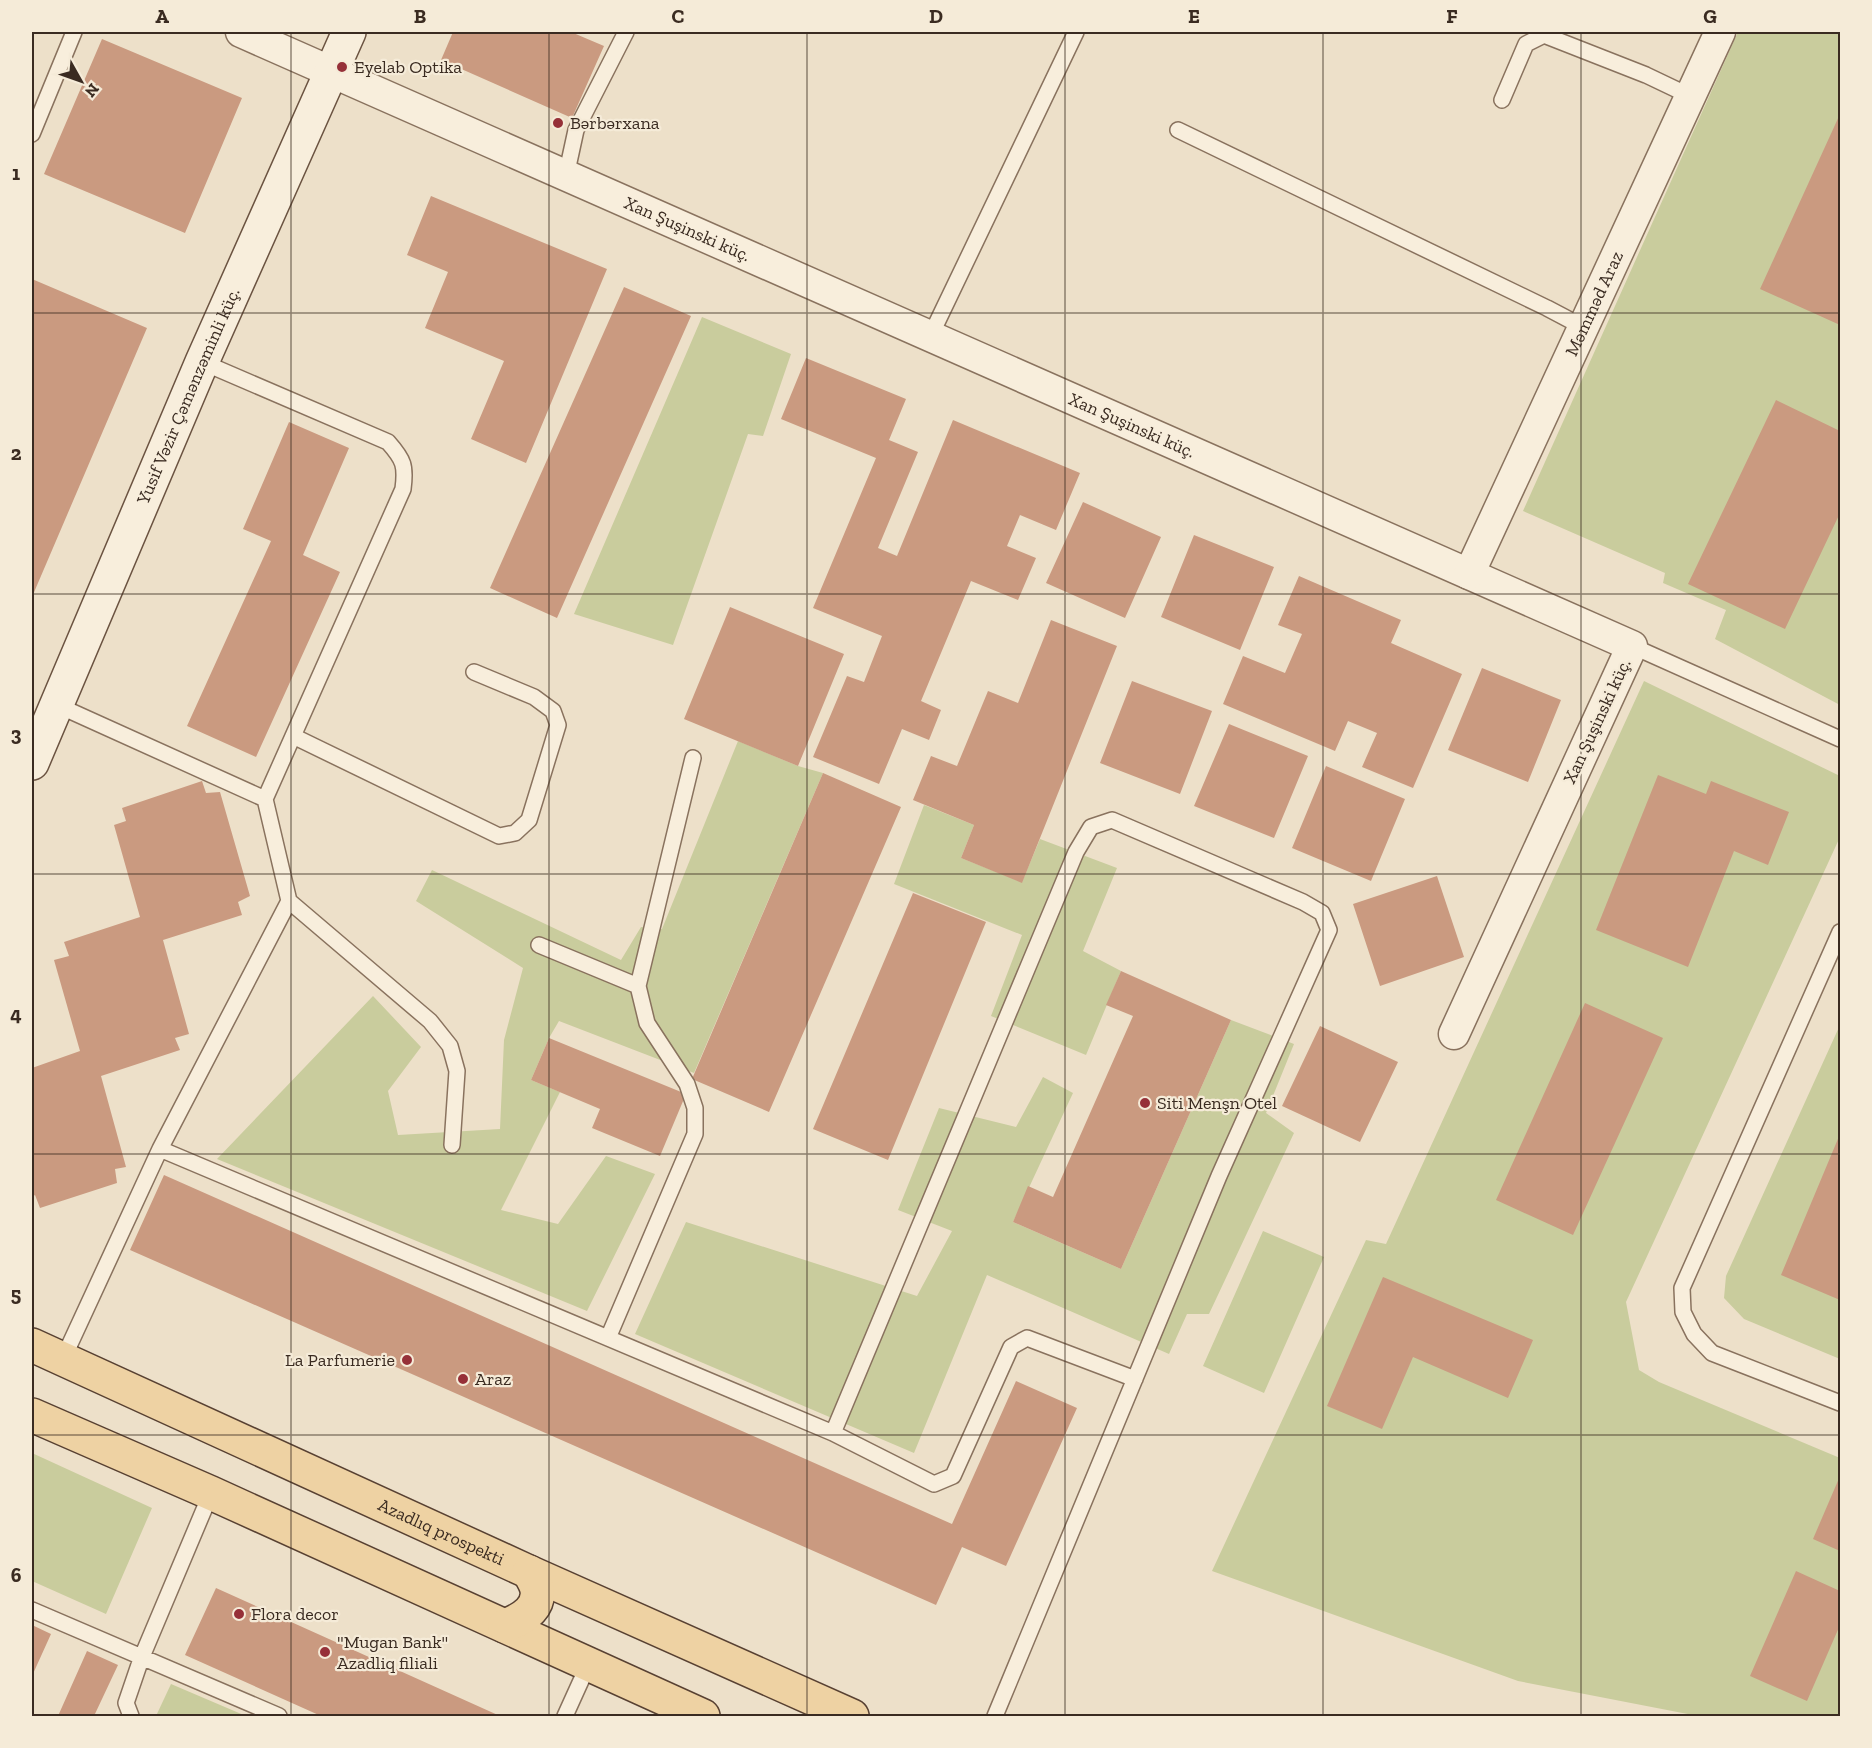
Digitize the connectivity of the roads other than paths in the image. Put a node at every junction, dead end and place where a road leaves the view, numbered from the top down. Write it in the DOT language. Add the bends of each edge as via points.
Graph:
graph roads {
  1 [pos="74,32"];
  2 [pos="241,32"];
  3 [pos="349,32"];
  4 [pos="626,32"];
  5 [pos="1076,32"];
  6 [pos="1720,32"];
  7 [pos="331,73"];
  8 [pos="1690,96"];
  9 [pos="1502,100"];
  10 [pos="1178,130"];
  11 [pos="32,134"];
  12 [pos="566,176"];
  13 [pos="1583,327"];
  14 [pos="930,337"];
  15 [pos="202,362"];
  16 [pos="1469,574"];
  17 [pos="1632,646"];
  18 [pos="474,672"];
  19 [pos="57,705"];
  20 [pos="293,736"];
  21 [pos="1840,739"];
  22 [pos="33,753"];
  23 [pos="693,758"];
  24 [pos="265,799"];
  25 [pos="289,901"];
  26 [pos="1840,933"];
  27 [pos="539,945"];
  28 [pos="638,986"];
  29 [pos="1454,1034"];
  30 [pos="452,1145"];
  31 [pos="160,1149"];
  32 [pos="608,1338"];
  33 [pos="32,1345"];
  34 [pos="63,1359"];
  35 [pos="1135,1379"];
  36 [pos="1840,1403"];
  37 [pos="32,1416"];
  38 [pos="833,1433"];
  39 [pos="211,1493"];
  40 [pos="529,1572"];
  41 [pos="32,1610"];
  42 [pos="505,1626"];
  43 [pos="141,1659"];
  44 [pos="589,1664"];
  45 [pos="131,1716"];
  46 [pos="279,1716"];
  47 [pos="565,1716"];
  48 [pos="703,1716"];
  49 [pos="852,1716"];
  50 [pos="995,1716"];
  1 -- 11 [label="lane"];
  2 -- 7 [label="street, Xan Şuşinski küç."];
  3 -- 7 [label="main road, Yusif Vəzir Çəmənzəminli küç."];
  4 -- 12 [label="lane" via="576,130"];
  5 -- 14 [label="lane"];
  6 -- 8 [label="street, Məmməd Araz"];
  7 -- 12 [label="street, Xan Şuşinski küç."];
  7 -- 15 [label="main road, Yusif Vəzir Çəmənzəminli küç."];
  8 -- 9 [label="lane" via="1544,35 1526,44"];
  8 -- 13 [label="street, Məmməd Araz"];
  10 -- 13 [label="lane"];
  12 -- 14 [label="street, Xan Şuşinski küç."];
  13 -- 16 [label="street, Məmməd Araz"];
  14 -- 16 [label="street, Xan Şuşinski küç."];
  15 -- 19 [label="main road, Yusif Vəzir Çəmənzəminli küç."];
  15 -- 20 [label="lane" via="388,442 401,457 406,471 403,489"];
  16 -- 17 [label="street, Xan Şuşinski küç."];
  17 -- 21 [label="lane"];
  17 -- 29 [label="street, Xan Şuşinski küç."];
  18 -- 20 [label="lane" via="534,697 553,711 558,725 529,820 515,833 499,836"];
  19 -- 22 [label="main road, Yusif Vəzir Çəmənzəminli küç."];
  19 -- 24 [label="lane"];
  20 -- 24 [label="lane"];
  23 -- 28 [label="lane"];
  24 -- 25 [label="lane"];
  25 -- 30 [label="lane" via="430,1021 450,1046 457,1071"];
  25 -- 31 [label="lane"];
  26 -- 36 [label="lane" via="1682,1288 1683,1312 1694,1334 1712,1353"];
  27 -- 28 [label="lane"];
  28 -- 32 [label="lane" via="647,1023 687,1084 695,1108 695,1134"];
  31 -- 32 [label="lane"];
  31 -- 34 [label="lane"];
  32 -- 38 [label="lane"];
  33 -- 34 [label="main road, Azadlıq prospekti"];
  34 -- 40 [label="main road, Azadlıq prospekti"];
  35 -- 38 [label="lane" via="1027,1338 1011,1347 953,1476 934,1484"];
  35 -- 38 [label="lane" via="1219,1176 1329,930 1322,914 1303,902 1112,820 1091,826 1076,852"];
  35 -- 50 [label="lane"];
  37 -- 39 [label="main road"];
  39 -- 42 [label="main road"];
  39 -- 43 [label="lane"];
  40 -- 42 [label="main road" via="537,1591 534,1607 522,1620"];
  40 -- 49 [label="main road, Azadlıq prospekti"];
  41 -- 43 [label="lane"];
  42 -- 44 [label="main road"];
  43 -- 45 [label="lane" via="126,1703"];
  43 -- 46 [label="lane"];
  44 -- 47 [label="lane"];
  44 -- 48 [label="main road"];
}
